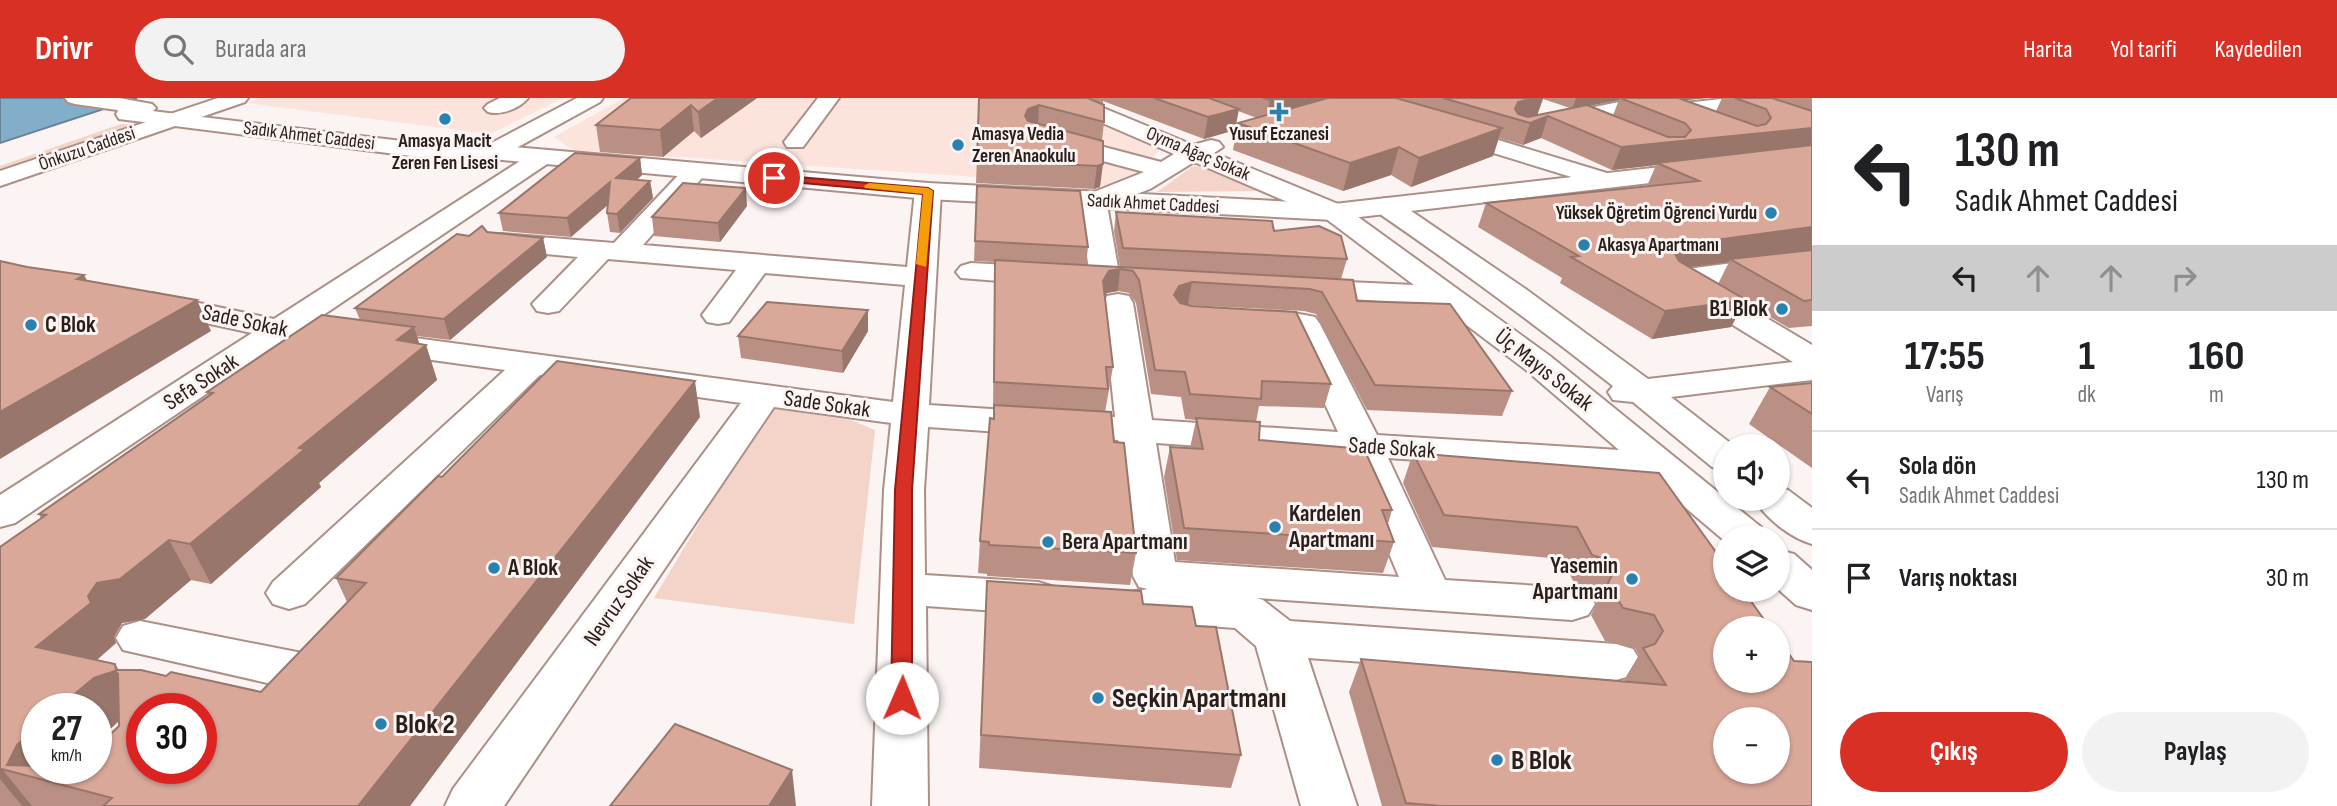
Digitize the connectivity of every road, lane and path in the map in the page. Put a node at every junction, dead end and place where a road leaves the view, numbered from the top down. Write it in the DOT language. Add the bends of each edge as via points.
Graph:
graph roads {
  1 [pos="75,98"];
  2 [pos="190,98"];
  3 [pos="518,98"];
  4 [pos="593,98"];
  5 [pos="829,98"];
  6 [pos="1062,98"];
  7 [pos="1744,98"];
  8 [pos="237,103"];
  9 [pos="495,108"];
  10 [pos="1619,108"];
  11 [pos="175,109"];
  12 [pos="136,111"];
  13 [pos="319,116"];
  14 [pos="1535,116"];
  15 [pos="1576,117"];
  16 [pos="1812,121"];
  17 [pos="1422,124"];
  18 [pos="1812,127"];
  19 [pos="1723,128"];
  20 [pos="1617,132"];
  21 [pos="1037,136"];
  22 [pos="1230,141"];
  23 [pos="795,142"];
  24 [pos="492,152"];
  25 [pos="1194,152"];
  26 [pos="542,156"];
  27 [pos="1676,156"];
  28 [pos="1812,157"];
  29 [pos="0,159"];
  30 [pos="1706,168"];
  31 [pos="1164,170"];
  32 [pos="696,172"];
  33 [pos="0,179"];
  34 [pos="1601,179"];
  35 [pos="928,191"];
  36 [pos="1093,201"];
  37 [pos="1385,206"];
  38 [pos="1334,212"];
  39 [pos="502,242"];
  40 [pos="611,251"];
  41 [pos="1812,262"];
  42 [pos="757,263"];
  43 [pos="971,272"];
  44 [pos="921,277"];
  45 [pos="1119,287"];
  46 [pos="1272,287"];
  47 [pos="118,294"];
  48 [pos="1448,296"];
  49 [pos="548,304"];
  50 [pos="718,315"];
  51 [pos="1214,319"];
  52 [pos="280,330"];
  53 [pos="1812,359"];
  54 [pos="532,364"];
  55 [pos="1812,370"];
  56 [pos="1640,389"];
  57 [pos="764,396"];
  58 [pos="1583,400"];
  59 [pos="911,415"];
  60 [pos="1136,431"];
  61 [pos="1364,447"];
  62 [pos="1713,448"];
  63 [pos="1663,465"];
  64 [pos="1789,511"];
  65 [pos="0,514"];
  66 [pos="1732,525"];
  67 [pos="1812,530"];
  68 [pos="1790,575"];
  69 [pos="903,589"];
  70 [pos="289,593"];
  71 [pos="1430,594"];
  72 [pos="1812,594"];
  73 [pos="1572,604"];
  74 [pos="140,638"];
  75 [pos="1278,638"];
  76 [pos="223,655"];
  77 [pos="1616,662"];
  78 [pos="307,673"];
  79 [pos="187,691"];
  80 [pos="473,806"];
  81 [pos="900,806"];
  82 [pos="1329,806"];
  1 -- 12 [label="street, Sadık Ahmet Caddesi"];
  2 -- 8 [label="street, Sadık Ahmet Caddesi"];
  3 -- 9 [label="street"];
  4 -- 24 [label="street"];
  5 -- 23 [label="street"];
  6 -- 25 [label="street, Oyma Ağaç Sokak"];
  7 -- 16 [label="street"];
  8 -- 11 [label="street, Önkuzu Caddesi"];
  10 -- 15 [label="street"];
  11 -- 12 [label="street, Sadık Ahmet Caddesi"];
  11 -- 24 [label="street, Sadık Ahmet Caddesi" via="427,151"];
  11 -- 33 [label="street, Önkuzu Caddesi"];
  12 -- 29 [label="street, Önkuzu Caddesi"];
  13 -- 24 [label="street, Sadık Ahmet Caddesi" via="470,138"];
  14 -- 15 [label="street"];
  15 -- 20 [label="street"];
  17 -- 34 [label="street"];
  18 -- 19 [label="street" via="1744,103 1675,110"];
  21 -- 31 [label="street"];
  22 -- 25 [label="street"];
  24 -- 26 [label="street, Sadık Ahmet Caddesi"];
  25 -- 31 [label="street"];
  25 -- 38 [label="street, Oyma Ağaç Sokak"];
  26 -- 32 [label="street, Sadık Ahmet Caddesi"];
  26 -- 52 [label="street, Sefa Sokak"];
  27 -- 30 [label="street"];
  28 -- 30 [label="street, Sadık Ahmet Caddesi"];
  30 -- 34 [label="street, Sadık Ahmet Caddesi"];
  31 -- 36 [label="street" via="1141,184"];
  32 -- 35 [label="street, Sadık Ahmet Caddesi"];
  32 -- 40 [label="street"];
  34 -- 37 [label="street, Sadık Ahmet Caddesi"];
  35 -- 36 [label="street, Sadık Ahmet Caddesi"];
  35 -- 44 [label="street"];
  36 -- 38 [label="street, Sadık Ahmet Caddesi"];
  36 -- 45 [label="street"];
  37 -- 38 [label="street, Sadık Ahmet Caddesi"];
  37 -- 56 [label="street, Üç Mayıs Sokak" via="1480,268"];
  38 -- 48 [label="street, Üç Mayıs Sokak"];
  39 -- 40 [label="street"];
  40 -- 42 [label="street"];
  40 -- 49 [label="street"];
  41 -- 53 [label="street" via="1679,279"];
  42 -- 44 [label="street"];
  42 -- 50 [label="street"];
  43 -- 45 [label="street"];
  44 -- 59 [label="street"];
  45 -- 60 [label="street"];
  46 -- 48 [label="street"];
  47 -- 52 [label="street, Sade Sokak"];
  48 -- 58 [label="street, Üç Mayıs Sokak"];
  51 -- 61 [label="street" via="1304,324"];
  52 -- 54 [label="street, Sade Sokak"];
  52 -- 65 [label="street, Sefa Sokak"];
  54 -- 57 [label="street, Sade Sokak"];
  54 -- 70 [label="street"];
  55 -- 56 [label="street"];
  56 -- 58 [label="street"];
  56 -- 62 [label="street, Üç Mayıs Sokak"];
  57 -- 59 [label="street, Sade Sokak"];
  57 -- 80 [label="street, Nevruz Sokak"];
  58 -- 63 [label="street, Üç Mayıs Sokak"];
  59 -- 60 [label="street, Sade Sokak"];
  59 -- 69 [label="street" via="904,490"];
  60 -- 61 [label="street, Sade Sokak"];
  60 -- 71 [label="street" via="1155,576"];
  61 -- 63 [label="street, Sade Sokak"];
  61 -- 71 [label="street"];
  63 -- 66 [label="street, Üç Mayıs Sokak"];
  64 -- 67 [label="street"];
  68 -- 72 [label="street"];
  69 -- 75 [label="street" via="1247,612"];
  69 -- 81 [label="street"];
  71 -- 73 [label="street"];
  74 -- 76 [label="street"];
  75 -- 77 [label="street"];
  75 -- 82 [label="street"];
  76 -- 78 [label="street"];
  76 -- 79 [label="street"];
}
